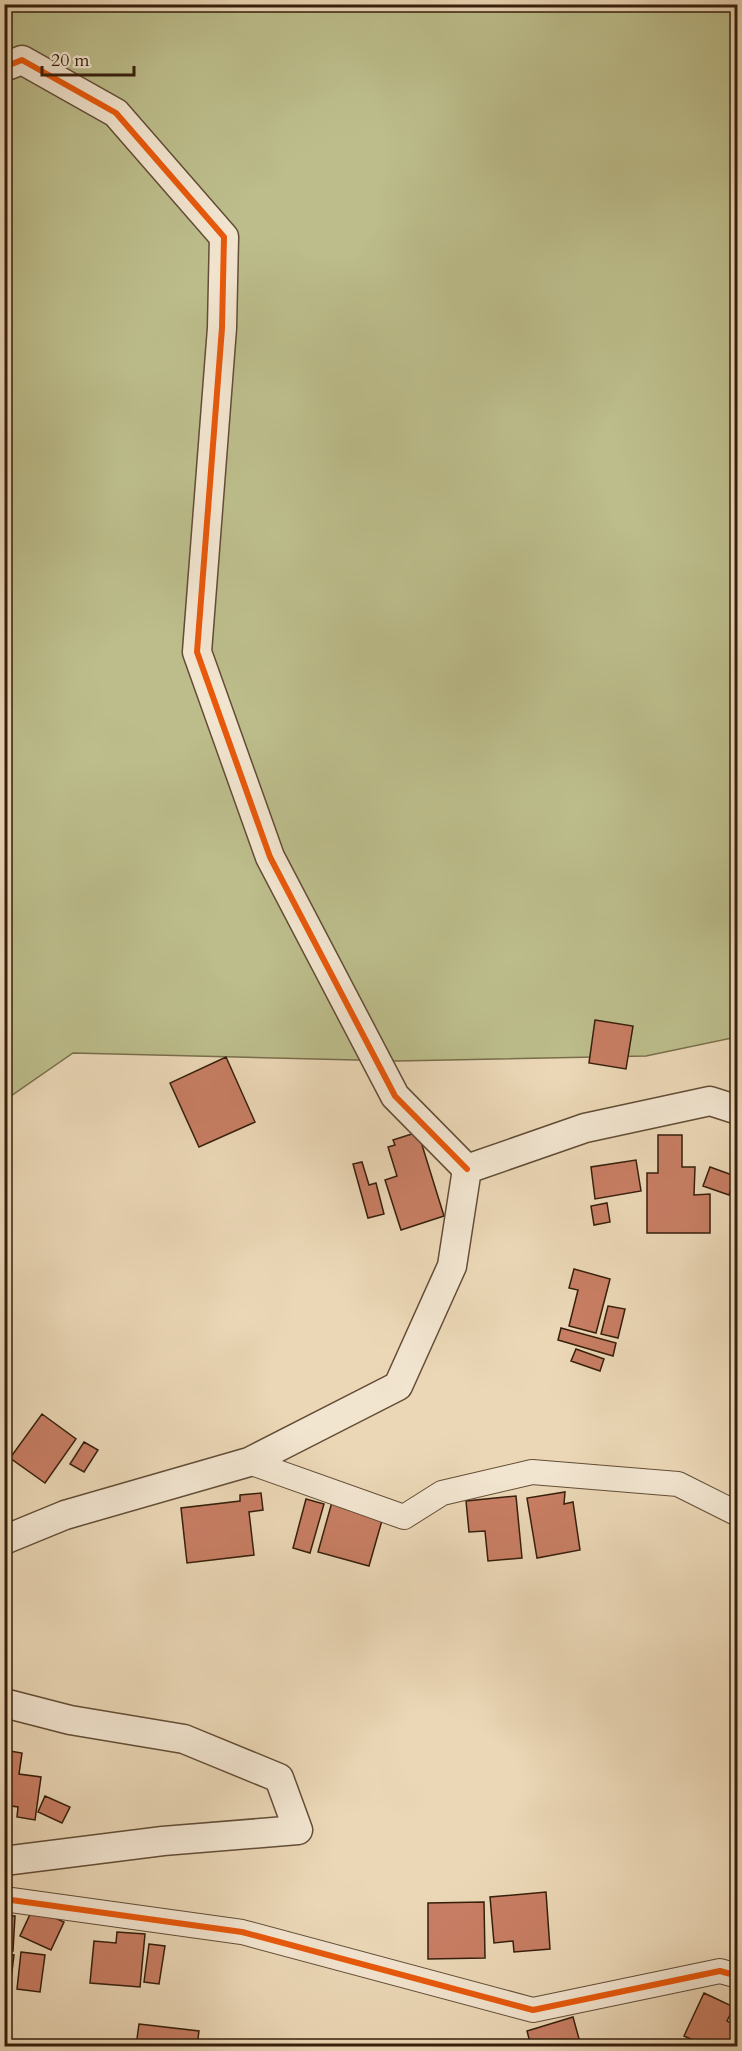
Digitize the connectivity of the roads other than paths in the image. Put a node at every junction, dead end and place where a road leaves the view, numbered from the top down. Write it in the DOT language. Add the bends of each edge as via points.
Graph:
graph roads {
  1 [pos="4,68"];
  2 [pos="738,1110"];
  3 [pos="467,1169"];
  4 [pos="249,1462"];
  5 [pos="738,1514"];
  6 [pos="4,1540"];
  7 [pos="4,1703"];
  8 [pos="4,1861"];
  9 [pos="4,1899"];
  10 [pos="738,1976"];
  1 -- 3 [label="street" via="22,60 116,113 224,237 222,328 197,652 270,856 395,1096"];
  2 -- 3 [label="street" via="710,1101 585,1128"];
  3 -- 4 [label="street" via="452,1266 398,1386"];
  4 -- 5 [label="street" via="404,1517 442,1493 532,1472 678,1485"];
  4 -- 6 [label="street" via="65,1515"];
  7 -- 8 [label="street" via="70,1720 184,1740 279,1778 298,1830 163,1841"];
  9 -- 10 [label="street" via="242,1932 533,2010 720,1971"];
}
